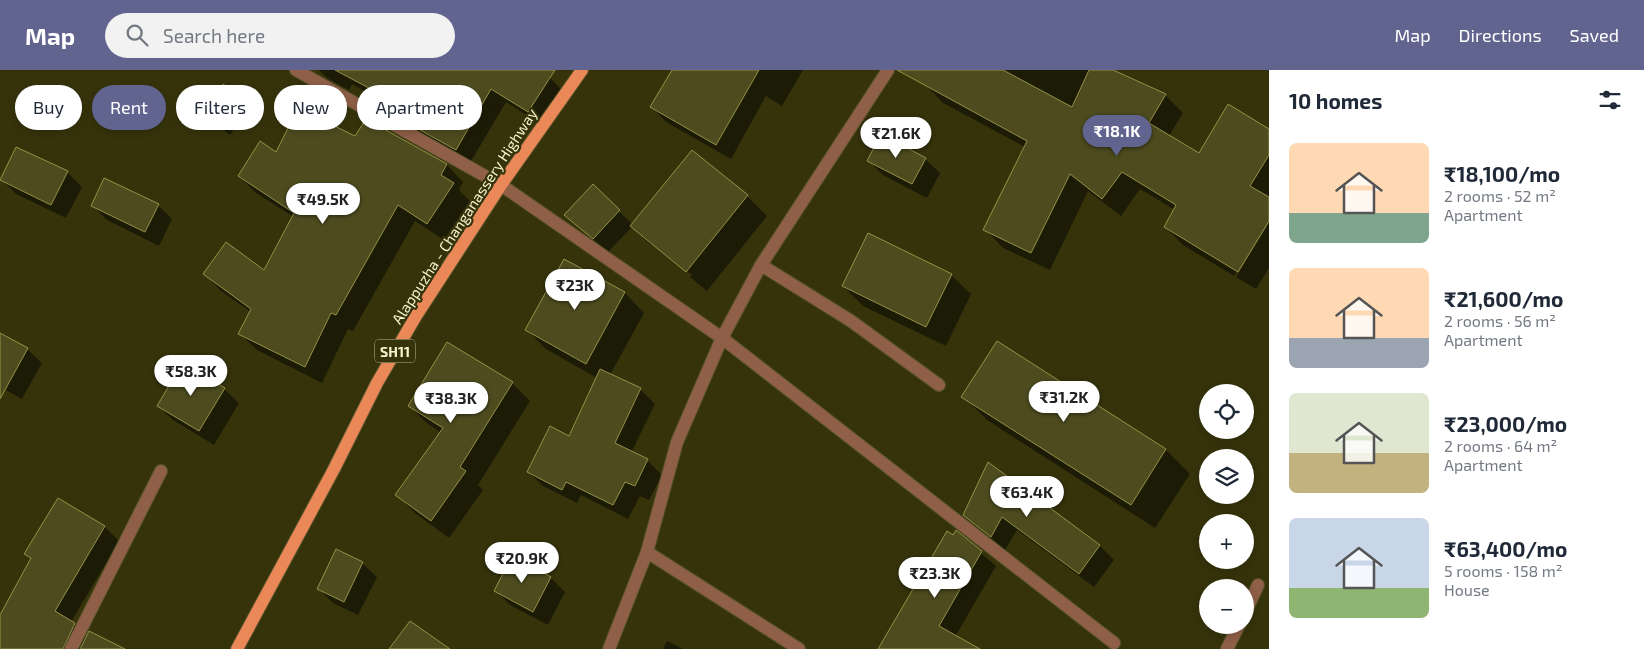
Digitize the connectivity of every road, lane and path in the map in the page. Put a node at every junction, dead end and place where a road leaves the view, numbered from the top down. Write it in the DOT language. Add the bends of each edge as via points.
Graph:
graph roads {
  1 [pos="296,70"];
  2 [pos="582,70"];
  3 [pos="888,70"];
  4 [pos="501,185"];
  5 [pos="761,265"];
  6 [pos="722,338"];
  7 [pos="939,385"];
  8 [pos="162,470"];
  9 [pos="647,552"];
  10 [pos="1258,585"];
  11 [pos="1254,593"];
  12 [pos="1234,634"];
  13 [pos="1114,644"];
  14 [pos="71,649"];
  15 [pos="237,649"];
  16 [pos="609,649"];
  17 [pos="799,649"];
  18 [pos="1227,649"];
  1 -- 4 [label="street"];
  2 -- 4 [label="main road, Alappuzha - Changanassery Highway / SH11"];
  3 -- 5 [label="street"];
  4 -- 6 [label="street"];
  4 -- 15 [label="main road, Alappuzha - Changanassery Highway / SH11" via="416,316 377,383"];
  5 -- 6 [label="street"];
  5 -- 7 [label="street" via="851,321"];
  6 -- 9 [label="street" via="677,442"];
  6 -- 13 [label="street"];
  8 -- 14 [label="street"];
  9 -- 16 [label="street"];
  9 -- 17 [label="street"];
  10 -- 11 [label="street"];
  12 -- 18 [label="street"];
}
